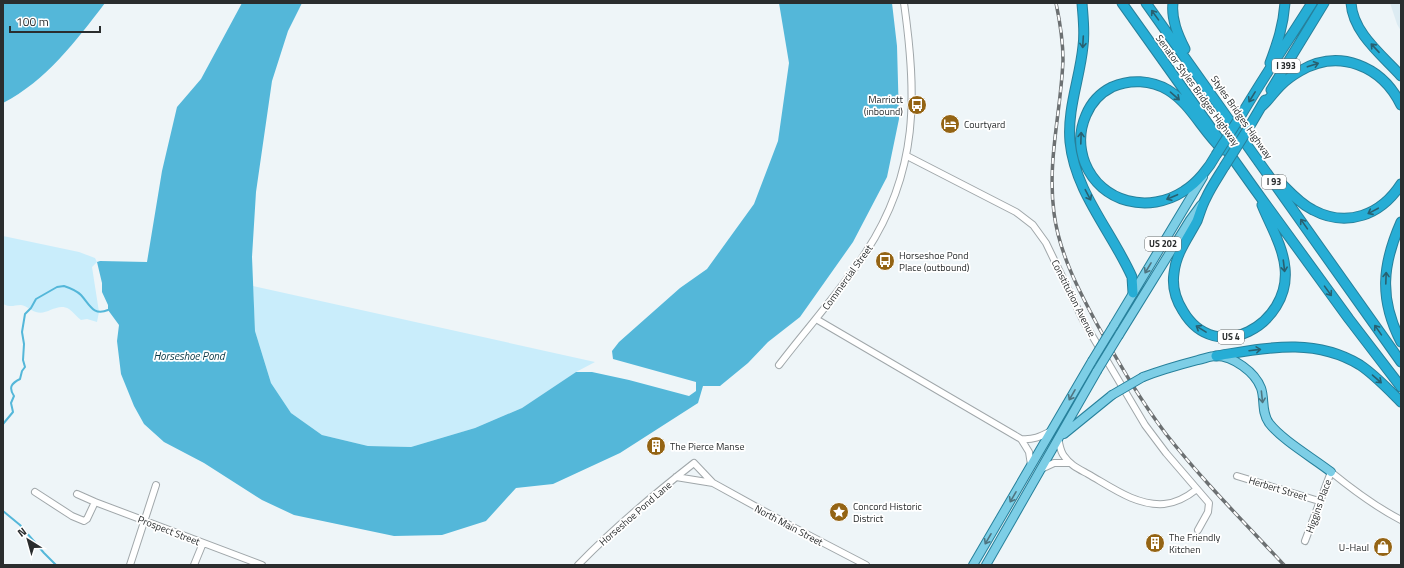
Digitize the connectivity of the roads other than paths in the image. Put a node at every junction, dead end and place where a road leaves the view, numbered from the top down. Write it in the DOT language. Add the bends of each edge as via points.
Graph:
graph roads {
  1 [pos="904,3"];
  2 [pos="1082,3"];
  3 [pos="1122,3"];
  4 [pos="1146,3"];
  5 [pos="1173,3"];
  6 [pos="1285,3"];
  7 [pos="1312,3"];
  8 [pos="1324,3"];
  9 [pos="1351,3"];
  10 [pos="1198,74"];
  11 [pos="1401,76"];
  12 [pos="1264,77"];
  13 [pos="1401,105"];
  14 [pos="1262,106"];
  15 [pos="907,156"];
  16 [pos="1214,159"];
  17 [pos="1236,162"];
  18 [pos="1260,162"];
  19 [pos="1401,184"];
  20 [pos="1256,191"];
  21 [pos="1206,198"];
  22 [pos="1401,222"];
  23 [pos="1133,293"];
  24 [pos="816,319"];
  25 [pos="1401,342"];
  26 [pos="1216,356"];
  27 [pos="1401,362"];
  28 [pos="779,365"];
  29 [pos="1401,387"];
  30 [pos="1401,402"];
  31 [pos="1050,431"];
  32 [pos="1020,439"];
  33 [pos="1058,439"];
  34 [pos="694,463"];
  35 [pos="1070,463"];
  36 [pos="1031,465"];
  37 [pos="1041,470"];
  38 [pos="1331,472"];
  39 [pos="1237,476"];
  40 [pos="676,477"];
  41 [pos="713,483"];
  42 [pos="156,485"];
  43 [pos="1197,490"];
  44 [pos="36,492"];
  45 [pos="77,494"];
  46 [pos="1319,501"];
  47 [pos="95,502"];
  48 [pos="1401,520"];
  49 [pos="145,521"];
  50 [pos="1198,530"];
  51 [pos="1305,541"];
  52 [pos="203,543"];
  53 [pos="130,565"];
  54 [pos="194,565"];
  55 [pos="262,565"];
  56 [pos="578,565"];
  57 [pos="866,565"];
  58 [pos="973,565"];
  59 [pos="986,565"];
  1 -- 15 [label="street, Commercial Street" via="912,80 912,115"];
  2 -- 23 [label="highway, one-way" via="1083,45 1071,114 1072,157 1079,177 1132,276"];
  3 -- 17 [label="highway, Senator Styles Bridges Highway / I 93"];
  10 -- 4 [label="highway, Styles Bridges Highway / I 93, one-way"];
  5 -- 10 [label="highway" via="1178,34"];
  6 -- 12 [label="highway" via="1279,41"];
  7 -- 12 [label="highway, I 393" via="1277,61"];
  8 -- 14 [label="highway, I 393"];
  11 -- 9 [label="highway, one-way" via="1360,31"];
  10 -- 18 [label="highway, Styles Bridges Highway / I 93"];
  12 -- 16 [label="highway, I 393, one-way, bridge"];
  14 -- 13 [label="highway, one-way" via="1280,86 1300,71 1334,61 1347,61 1373,71 1388,85"];
  14 -- 21 [label="highway, I 393, bridge"];
  15 -- 24 [label="street, Commercial Street" via="898,188 879,229 854,269"];
  15 -- 43 [label="street, Constitution Avenue" via="1016,212 1038,230 1084,322 1137,412 1166,453"];
  16 -- 17 [label="highway, one-way" via="1186,190 1173,198 1153,203 1124,200 1099,184 1087,166 1080,141 1084,120 1095,100 1108,89 1134,81 1151,83 1168,90 1178,99 1214,142"];
  16 -- 23 [label="main road, US 202, one-way"];
  17 -- 20 [label="highway, Senator Styles Bridges Highway / I 93"];
  19 -- 18 [label="highway, one-way" via="1389,200 1372,212 1353,218 1325,216 1301,202"];
  27 -- 18 [label="highway, Styles Bridges Highway / I 93, one-way"];
  20 -- 21 [label="highway, US 4, one-way" via="1282,252 1285,267 1284,284 1276,307 1263,322 1246,333 1227,337 1213,335 1196,326 1182,310 1175,291 1174,272 1177,257"];
  20 -- 29 [label="highway, I 93, one-way" via="1348,319"];
  21 -- 33 [label="main road, US 202, bridge" via="1119,335"];
  25 -- 22 [label="highway, one-way" via="1391,317 1385,289 1387,258"];
  23 -- 31 [label="main road, US 202, one-way, bridge"];
  24 -- 28 [label="street"];
  24 -- 32 [label="street, Commercial Street"];
  26 -- 30 [label="highway, one-way" via="1294,346 1315,348 1349,359 1361,366"];
  26 -- 33 [label="main road, bridge" via="1175,366 1143,378 1112,395"];
  26 -- 38 [label="main road, one-way" via="1244,366 1257,380 1261,388 1265,416 1278,433"];
  31 -- 32 [label="street" via="1031,440"];
  31 -- 36 [label="main road, US 202"];
  32 -- 36 [label="street" via="1029,452"];
  33 -- 35 [label="street" via="1063,455"];
  33 -- 37 [label="main road, US 202"];
  34 -- 40 [label="street, Horseshoe Pond Lane"];
  34 -- 41 [label="street, North Main Street"];
  35 -- 37 [label="street" via="1054,463"];
  35 -- 43 [label="street" via="1118,492 1148,503 1173,503"];
  36 -- 58 [label="main road, US 202, one-way"];
  37 -- 59 [label="main road, US 202"];
  38 -- 46 [label="street, Higgins Place"];
  38 -- 48 [label="street" via="1385,512"];
  39 -- 46 [label="street, Herbert Street"];
  40 -- 41 [label="street, North Main Street"];
  40 -- 56 [label="street, Horseshoe Pond Lane" via="606,537"];
  41 -- 57 [label="street, North Main Street"];
  42 -- 49 [label="street"];
  43 -- 50 [label="street, Constitution Avenue" via="1210,507"];
  44 -- 47 [label="street" via="84,521"];
  45 -- 47 [label="street, Prospect Street"];
  46 -- 51 [label="street, Higgins Place"];
  47 -- 49 [label="street, Prospect Street"];
  49 -- 52 [label="street, Prospect Street"];
  49 -- 53 [label="street"];
  52 -- 54 [label="street"];
  52 -- 55 [label="street, Prospect Street"];
}
